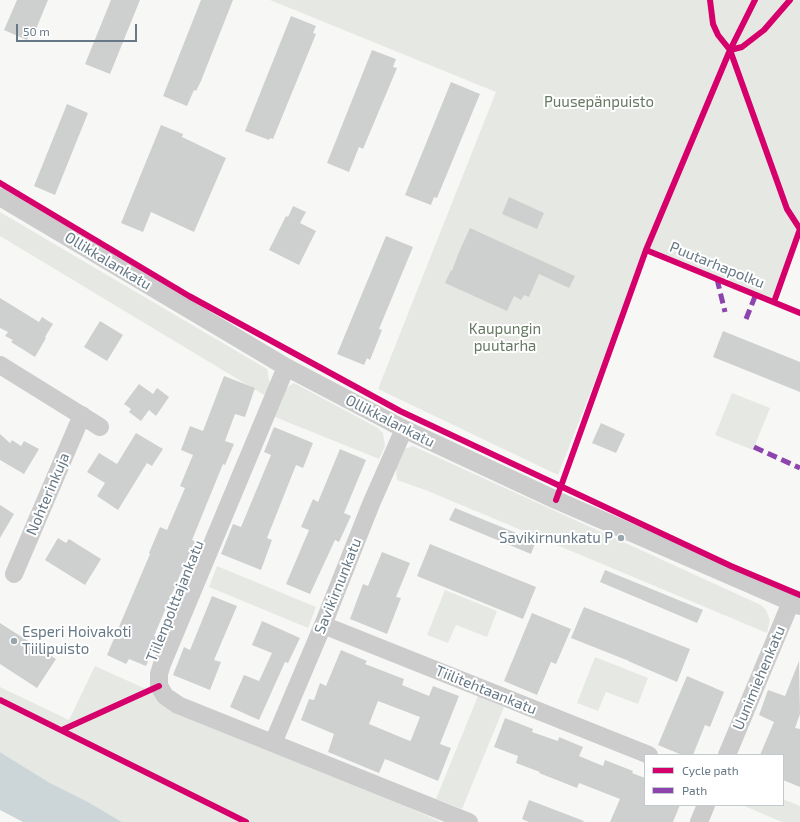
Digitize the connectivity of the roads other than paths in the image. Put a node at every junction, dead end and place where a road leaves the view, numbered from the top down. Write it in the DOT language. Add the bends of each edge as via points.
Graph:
graph roads {
  1 [pos="0,197"];
  2 [pos="0,364"];
  3 [pos="286,367"];
  4 [pos="82,415"];
  5 [pos="100,427"];
  6 [pos="404,429"];
  7 [pos="14,574"];
  8 [pos="795,604"];
  9 [pos="323,625"];
  10 [pos="273,743"];
  11 [pos="646,754"];
  12 [pos="726,754"];
  13 [pos="706,806"];
  14 [pos="469,822"];
  15 [pos="699,822"];
  1 -- 3 [label="street, Ollikkalankatu"];
  2 -- 4 [label="street"];
  3 -- 6 [label="street, Ollikkalankatu"];
  3 -- 10 [label="street, Tiilenpolttajankatu" via="159,674 159,686 165,696 178,705"];
  4 -- 5 [label="street"];
  4 -- 7 [label="street, Nohterinkuja"];
  6 -- 8 [label="street, Ollikkalankatu" via="556,500"];
  6 -- 9 [label="street, Savikirnunkatu"];
  8 -- 12 [label="street, Uunimiehenkatu"];
  9 -- 10 [label="street, Savikirnunkatu"];
  9 -- 11 [label="street, Tiilitehtaankatu"];
  10 -- 14 [label="street, Tiilenpolttajankatu"];
  13 -- 15 [label="street"];
}
